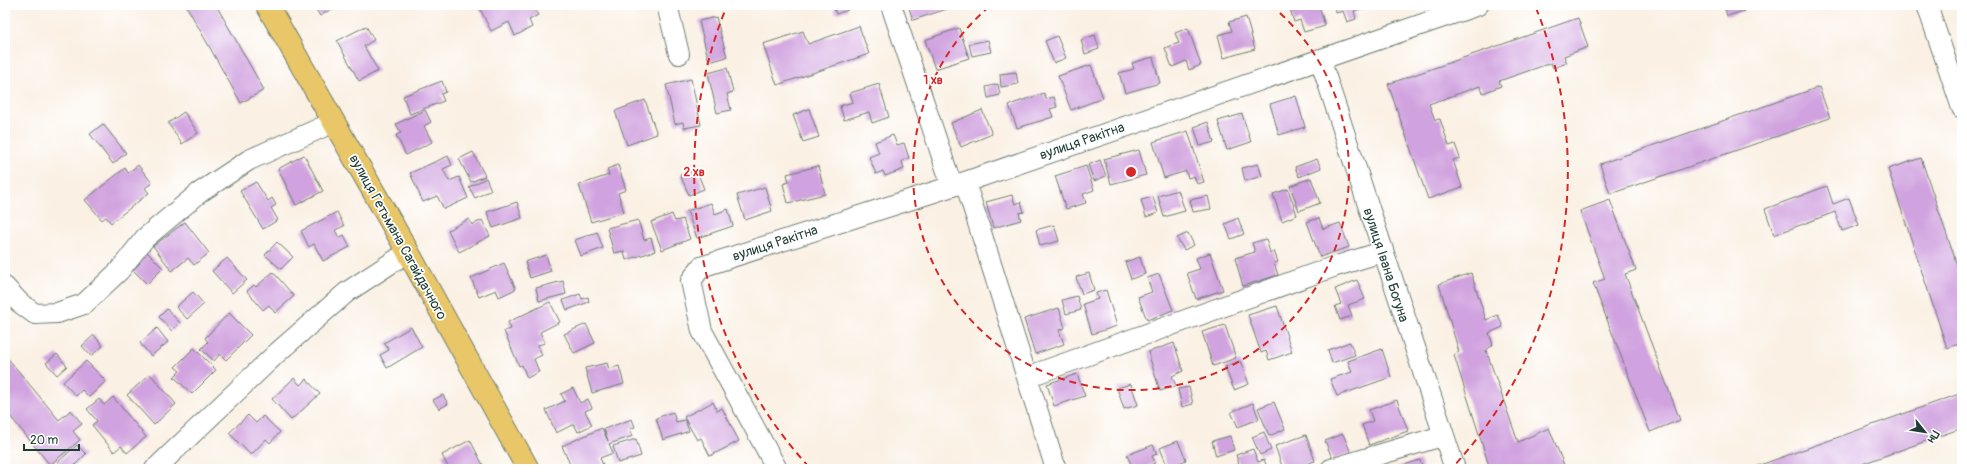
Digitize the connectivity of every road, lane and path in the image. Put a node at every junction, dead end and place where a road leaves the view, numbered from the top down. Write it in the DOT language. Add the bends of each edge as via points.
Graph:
graph roads {
  1 [pos="267,5"];
  2 [pos="667,5"];
  3 [pos="891,5"];
  4 [pos="1478,5"];
  5 [pos="1927,5"];
  6 [pos="679,54"];
  7 [pos="1320,59"];
  8 [pos="1962,108"];
  9 [pos="334,122"];
  10 [pos="958,184"];
  11 [pos="408,252"];
  12 [pos="1382,252"];
  13 [pos="5,288"];
  14 [pos="1027,377"];
  15 [pos="1442,436"];
  16 [pos="155,469"];
  17 [pos="528,469"];
  18 [pos="777,469"];
  19 [pos="1056,469"];
  20 [pos="1331,469"];
  21 [pos="1454,469"];
  1 -- 9 [label="main road, вулиця Гетьмана Сагайдачного"];
  2 -- 6 [label="street"];
  3 -- 10 [label="street"];
  4 -- 7 [label="street, вулиця Ракітна"];
  5 -- 8 [label="street"];
  7 -- 10 [label="street, вулиця Ракітна"];
  7 -- 12 [label="street, вулиця Івана Богуна"];
  9 -- 11 [label="main road, вулиця Гетьмана Сагайдачного"];
  9 -- 13 [label="street" via="249,160 199,193 145,238 119,271 84,304 57,314 35,314"];
  10 -- 14 [label="street"];
  10 -- 18 [label="street, вулиця Ракітна" via="701,267 691,281 702,331"];
  11 -- 16 [label="street" via="347,292 278,352"];
  11 -- 17 [label="main road, вулиця Гетьмана Сагайдачного"];
  12 -- 14 [label="street"];
  12 -- 15 [label="street, вулиця Івана Богуна"];
  14 -- 19 [label="street"];
  15 -- 20 [label="street"];
  15 -- 21 [label="street, вулиця Івана Богуна"];
}
